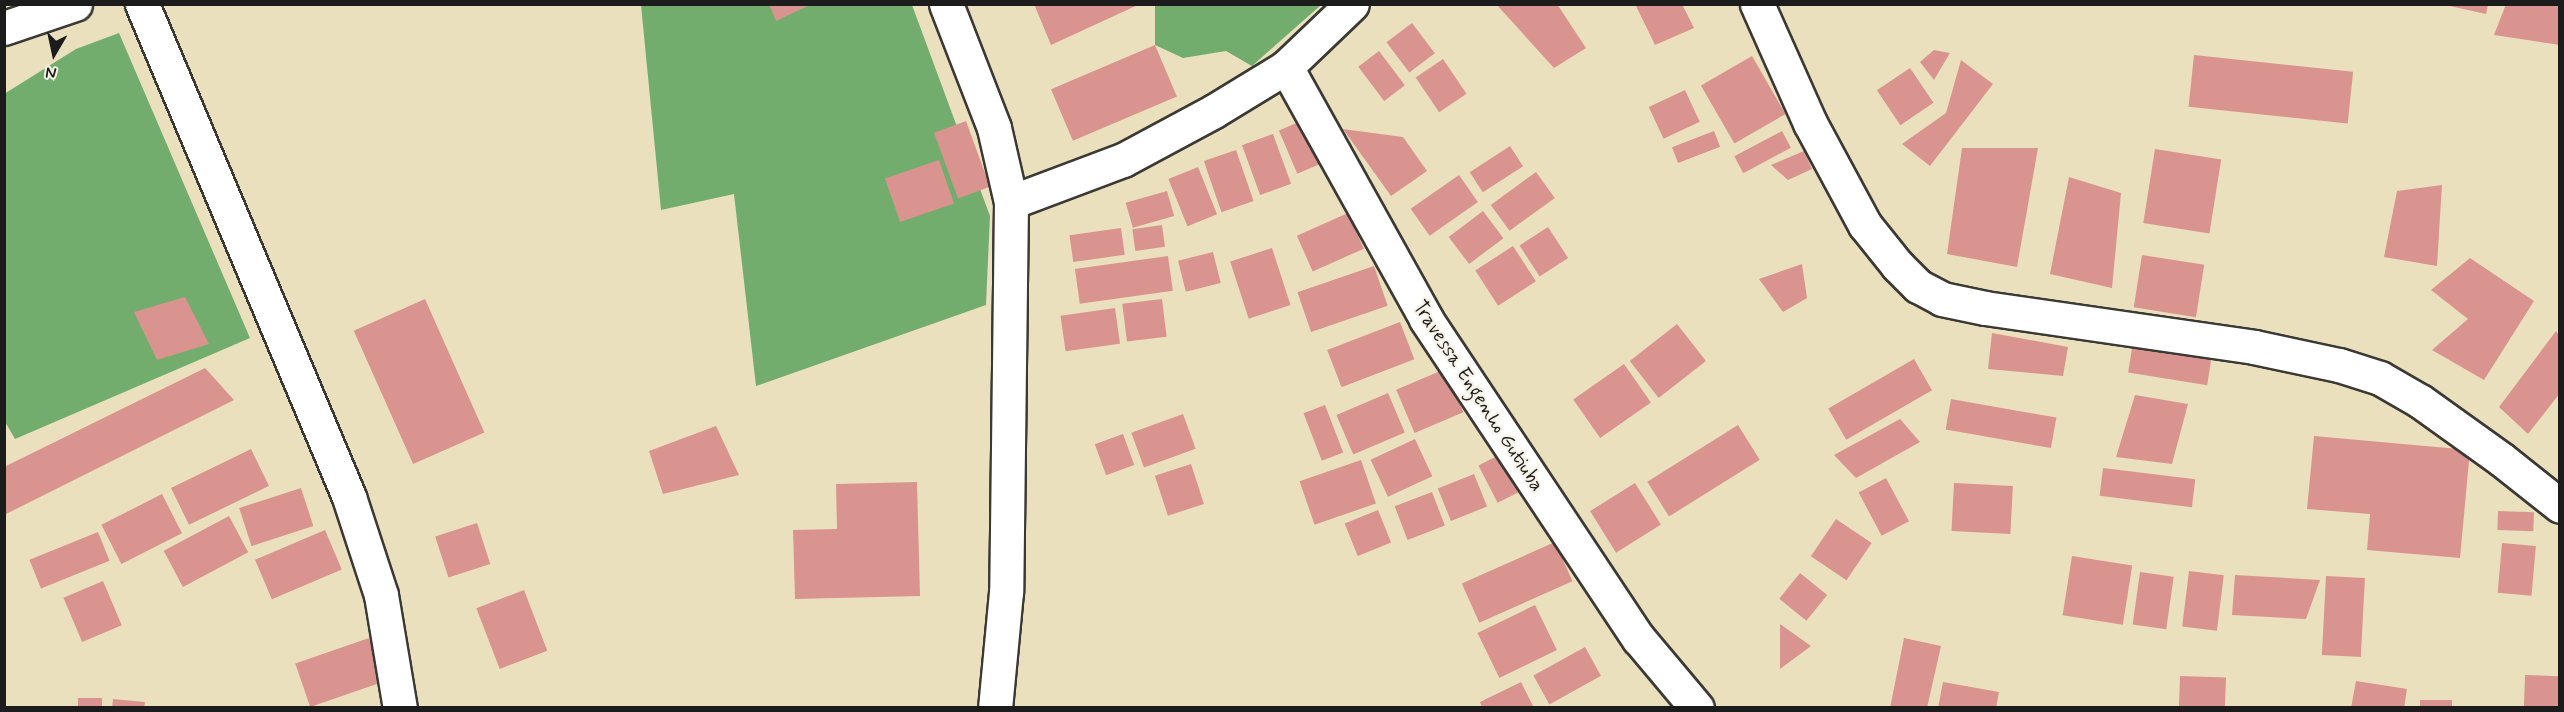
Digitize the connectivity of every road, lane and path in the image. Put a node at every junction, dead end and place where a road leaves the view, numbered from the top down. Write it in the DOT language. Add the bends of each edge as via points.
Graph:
graph roads {
  1 [pos="75,4"];
  2 [pos="142,4"];
  3 [pos="946,4"];
  4 [pos="1352,4"];
  5 [pos="1756,4"];
  6 [pos="4,28"];
  7 [pos="1286,67"];
  8 [pos="1011,202"];
  9 [pos="2559,506"];
  10 [pos="400,708"];
  11 [pos="995,708"];
  12 [pos="1697,708"];
  1 -- 6 [label="street"];
  2 -- 10 [label="street" via="349,497 381,595"];
  3 -- 8 [label="street" via="994,128"];
  4 -- 7 [label="street"];
  5 -- 9 [label="street" via="1810,123 1865,225 1918,286 1942,299 1985,308 2254,347 2339,364 2380,378 2420,401"];
  7 -- 8 [label="street" via="1122,160"];
  7 -- 12 [label="street, Travessa Engenho Gutiuba" via="1426,319 1639,639"];
  8 -- 11 [label="street" via="1006,592"];
}
